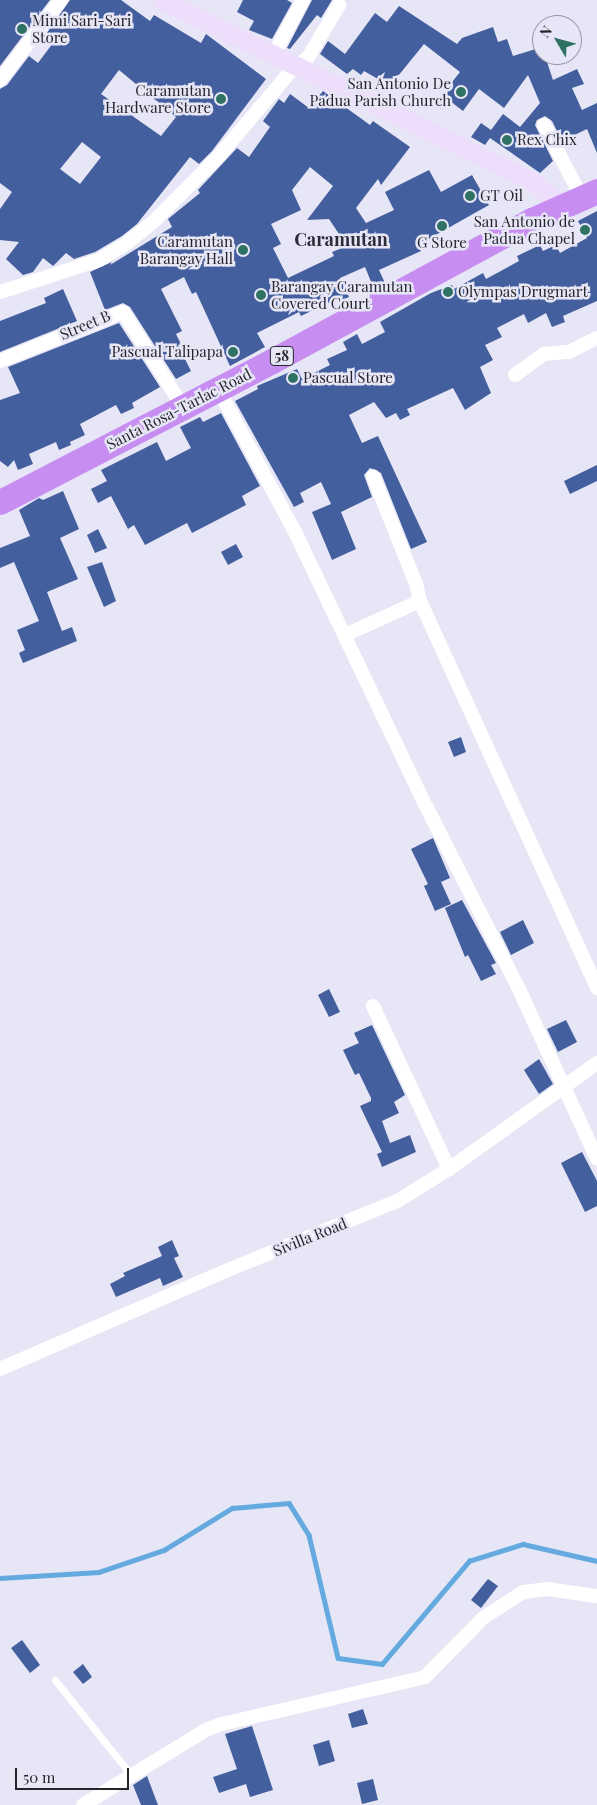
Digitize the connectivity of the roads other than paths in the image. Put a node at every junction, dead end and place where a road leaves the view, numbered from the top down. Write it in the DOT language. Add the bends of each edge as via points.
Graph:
graph roads {
  1 [pos="60,0"];
  2 [pos="303,0"];
  3 [pos="171,2"];
  4 [pos="339,5"];
  5 [pos="274,54"];
  6 [pos="296,65"];
  7 [pos="0,80"];
  8 [pos="544,125"];
  9 [pos="581,198"];
  10 [pos="0,292"];
  11 [pos="597,338"];
  12 [pos="0,361"];
  13 [pos="515,375"];
  14 [pos="218,389"];
  15 [pos="183,407"];
  16 [pos="373,476"];
  17 [pos="0,502"];
  18 [pos="420,601"];
  19 [pos="345,635"];
  20 [pos="597,988"];
  21 [pos="373,1006"];
  22 [pos="597,1063"];
  23 [pos="565,1086"];
  24 [pos="597,1159"];
  25 [pos="449,1169"];
  26 [pos="0,1369"];
  27 [pos="597,1596"];
  28 [pos="55,1680"];
  29 [pos="131,1775"];
  30 [pos="83,1805"];
  1 -- 7 [label="street"];
  2 -- 5 [label="street"];
  3 -- 5 [label="main road"];
  4 -- 6 [label="street" via="311,54"];
  5 -- 6 [label="main road"];
  6 -- 9 [label="main road" via="532,181"];
  6 -- 10 [label="street" via="218,157 127,243 99,260"];
  8 -- 9 [label="street"];
  9 -- 14 [label="highway, Santa Rosa-Tarlac Road / 58"];
  11 -- 13 [label="street" via="569,352 544,354"];
  12 -- 15 [label="street, Street B" via="123,312"];
  14 -- 15 [label="highway, Santa Rosa-Tarlac Road / 58"];
  14 -- 19 [label="street"];
  15 -- 17 [label="highway, Santa Rosa-Tarlac Road / 58"];
  16 -- 18 [label="street"];
  18 -- 19 [label="street"];
  18 -- 20 [label="street"];
  19 -- 23 [label="street"];
  21 -- 25 [label="street"];
  22 -- 23 [label="street, Sivilla Road"];
  23 -- 24 [label="street"];
  23 -- 25 [label="street, Sivilla Road"];
  25 -- 26 [label="street, Sivilla Road" via="384,1208 223,1272"];
  27 -- 29 [label="street" via="547,1589 523,1592 483,1618 425,1677 234,1719 206,1730"];
  28 -- 29 [label="lane"];
  29 -- 30 [label="street"];
}
